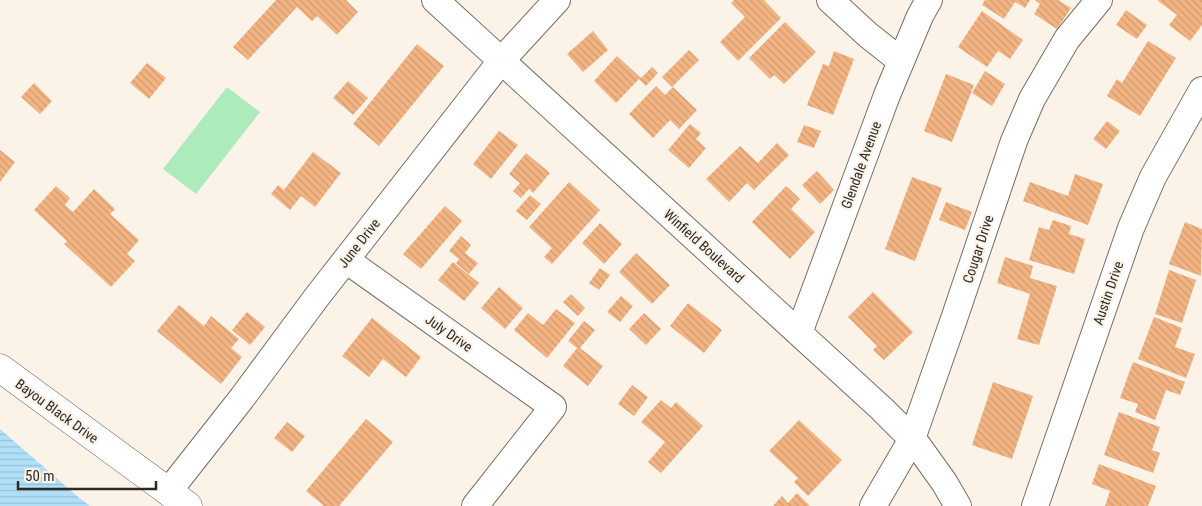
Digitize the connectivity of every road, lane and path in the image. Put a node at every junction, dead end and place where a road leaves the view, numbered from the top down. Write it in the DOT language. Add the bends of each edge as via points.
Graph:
graph roads {
  1 [pos="435,0"];
  2 [pos="557,0"];
  3 [pos="830,0"];
  4 [pos="929,0"];
  5 [pos="1098,0"];
  6 [pos="502,61"];
  7 [pos="901,61"];
  8 [pos="1202,90"];
  9 [pos="346,260"];
  10 [pos="799,332"];
  11 [pos="0,368"];
  12 [pos="912,439"];
  13 [pos="178,499"];
  14 [pos="475,506"];
  15 [pos="873,506"];
  16 [pos="958,506"];
  17 [pos="1036,506"];
  1 -- 6 [label="street, Winfield Boulevard"];
  2 -- 6 [label="street, June Drive"];
  3 -- 7 [label="street"];
  4 -- 7 [label="street, Glendale Avenue"];
  5 -- 12 [label="street, Cougar Drive" via="1067,39 1032,99 1014,141"];
  6 -- 9 [label="street, June Drive"];
  6 -- 10 [label="street, Winfield Boulevard"];
  7 -- 10 [label="street, Glendale Avenue"];
  8 -- 17 [label="street, Austin Drive" via="1153,176 1131,228"];
  9 -- 13 [label="street, June Drive" via="242,398"];
  9 -- 14 [label="street, July Drive" via="553,406"];
  10 -- 12 [label="street, Winfield Boulevard"];
  11 -- 13 [label="main road, Bayou Black Drive"];
  12 -- 15 [label="street, Cougar Drive"];
  12 -- 16 [label="street, Winfield Boulevard"];
}
